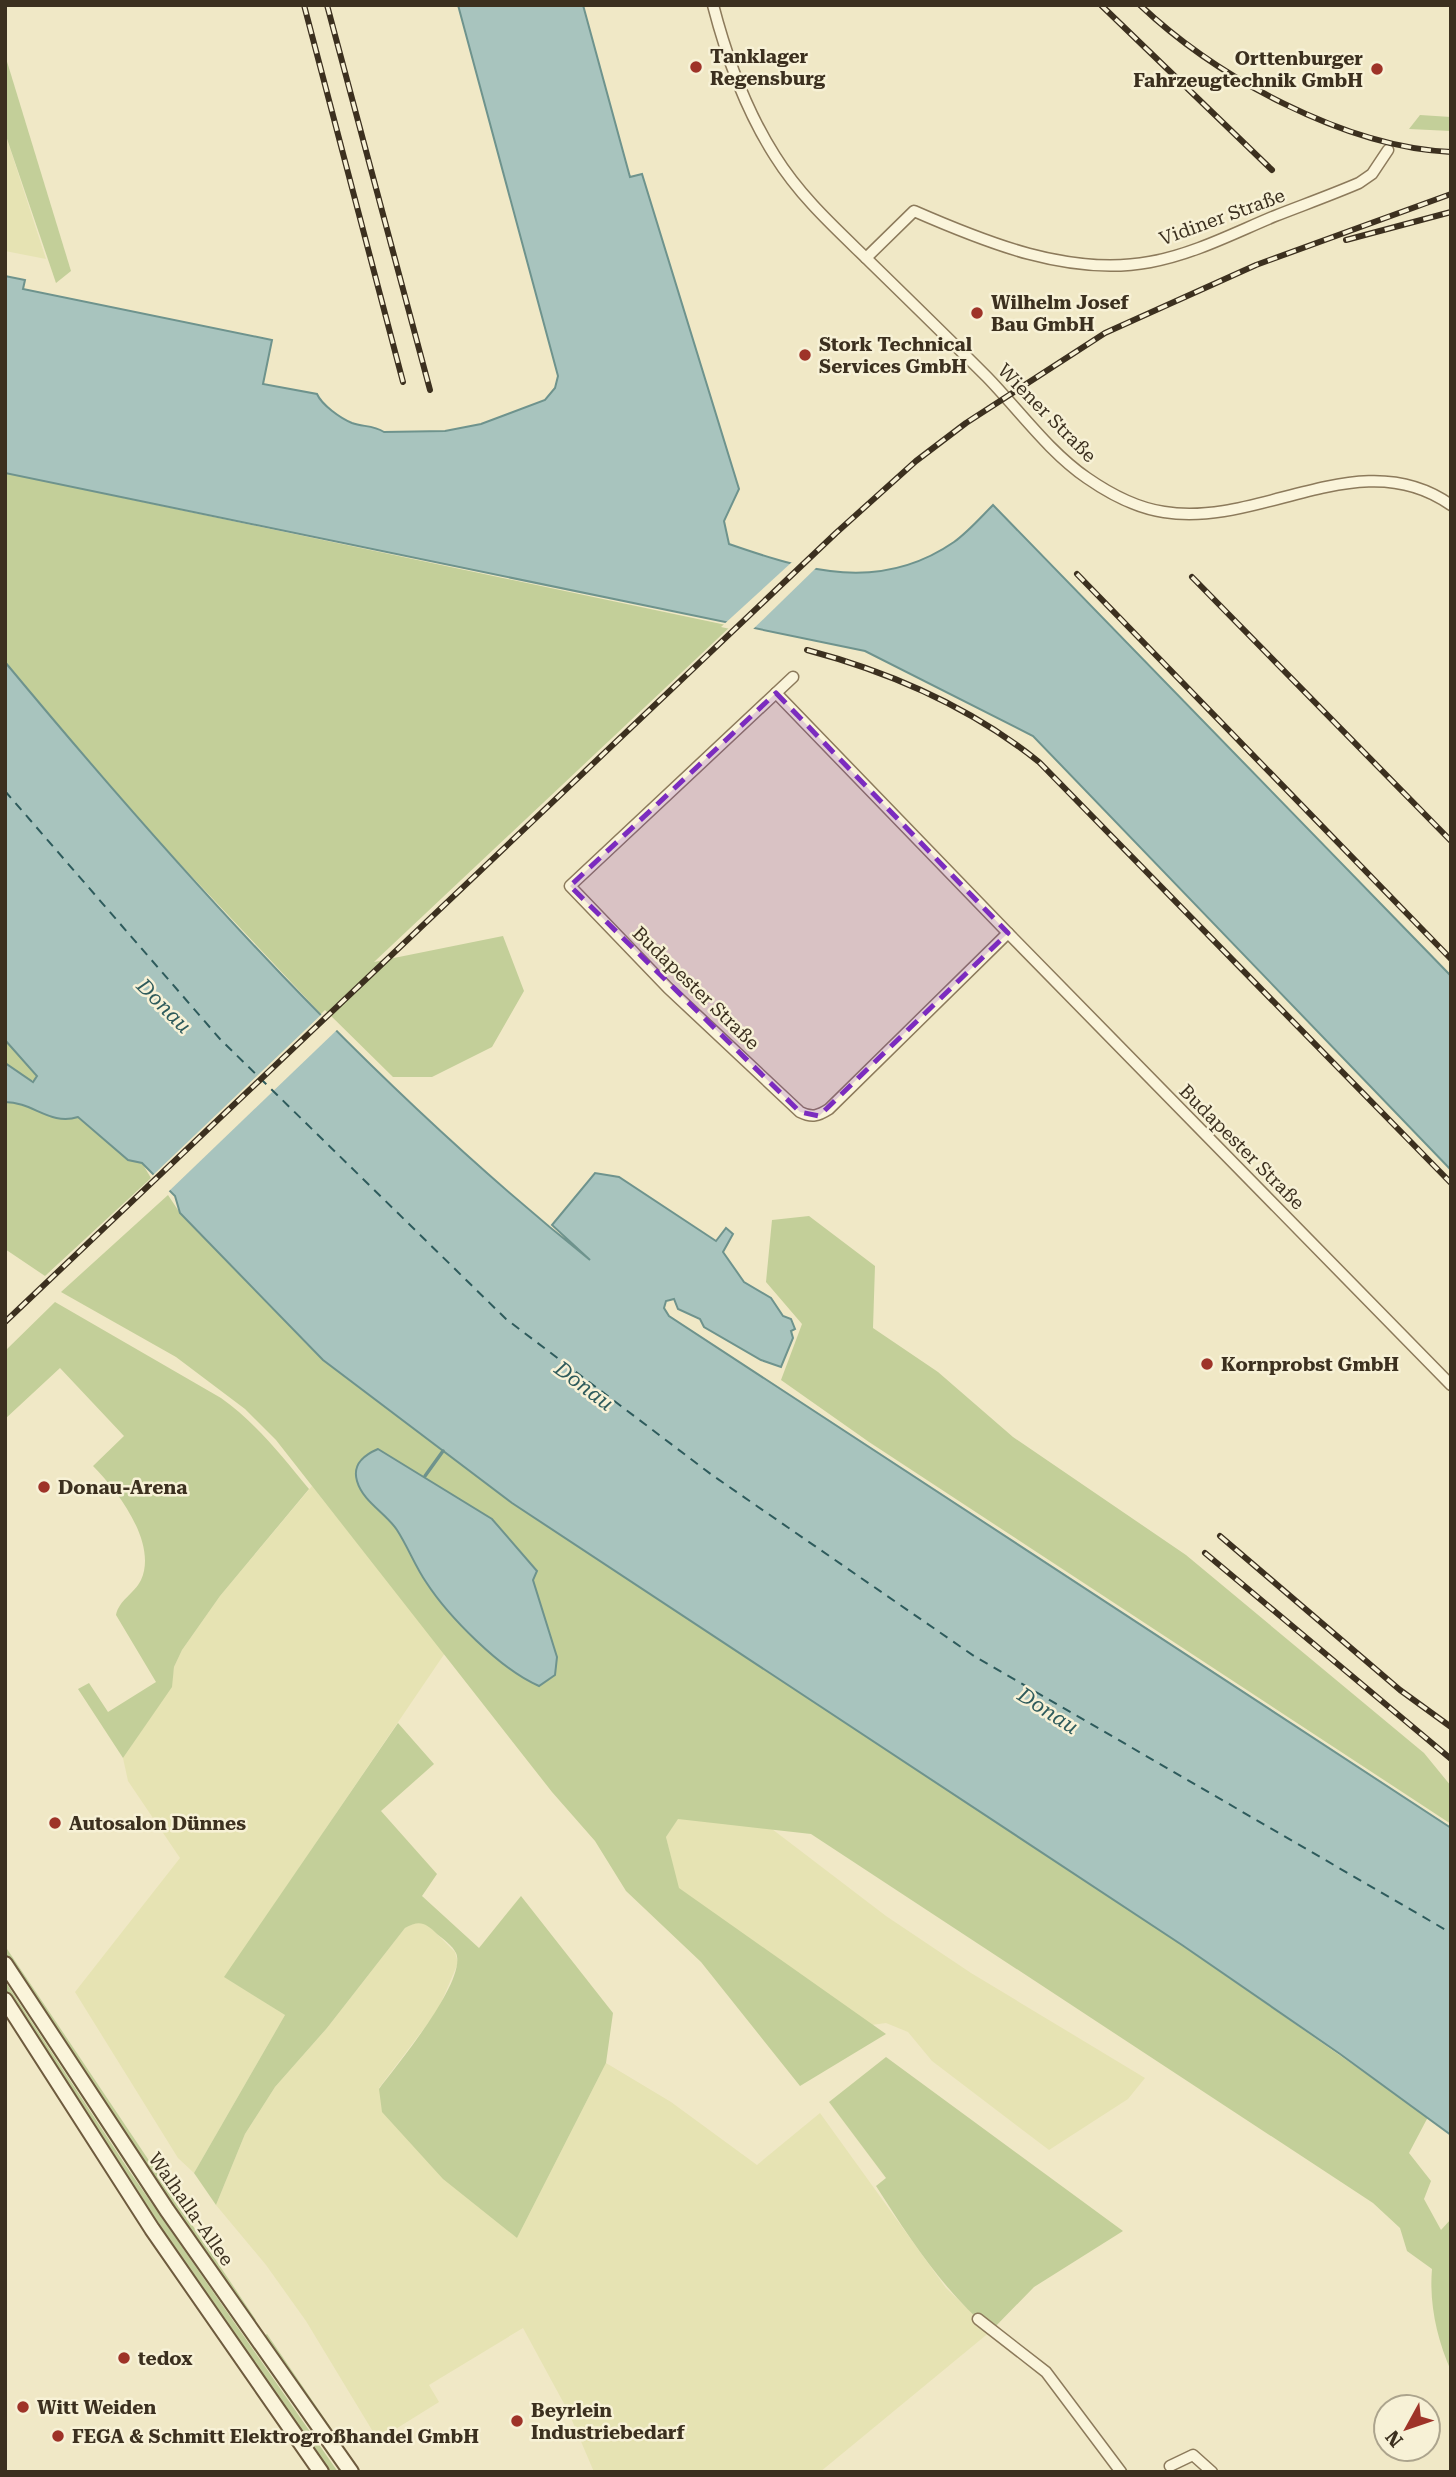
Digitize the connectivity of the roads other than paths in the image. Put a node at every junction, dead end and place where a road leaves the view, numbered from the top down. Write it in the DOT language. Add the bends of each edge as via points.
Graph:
graph roads {
  1 [pos="713,5"];
  2 [pos="1388,150"];
  3 [pos="866,258"];
  4 [pos="1451,505"];
  5 [pos="793,677"];
  6 [pos="776,693"];
  7 [pos="1008,933"];
  8 [pos="1451,1385"];
  9 [pos="5,1964"];
  10 [pos="5,2000"];
  11 [pos="978,2319"];
  12 [pos="1170,2466"];
  13 [pos="321,2472"];
  14 [pos="351,2472"];
  15 [pos="1121,2472"];
  16 [pos="1212,2472"];
  1 -- 3 [label="street, Wiener Straße" via="743,98 775,157 821,215"];
  2 -- 3 [label="street, Vidiner Straße" via="1359,183 1196,249 1149,262 1088,263 1021,252 914,211"];
  3 -- 4 [label="street, Wiener Straße" via="1072,466 1136,505 1163,512 1217,514 1356,481 1386,479 1412,485"];
  5 -- 6 [label="street, Budapester Straße"];
  6 -- 7 [label="street, Budapester Straße"];
  6 -- 7 [label="street, Budapester Straße" via="570,886 668,988 800,1112 819,1116"];
  7 -- 8 [label="street, Budapester Straße"];
  9 -- 14 [label="main road, Walhalla-Allee" via="167,2210"];
  10 -- 13 [label="main road" via="152,2229"];
  11 -- 15 [label="street" via="1046,2372"];
  12 -- 16 [label="street" via="1193,2455"];
}
